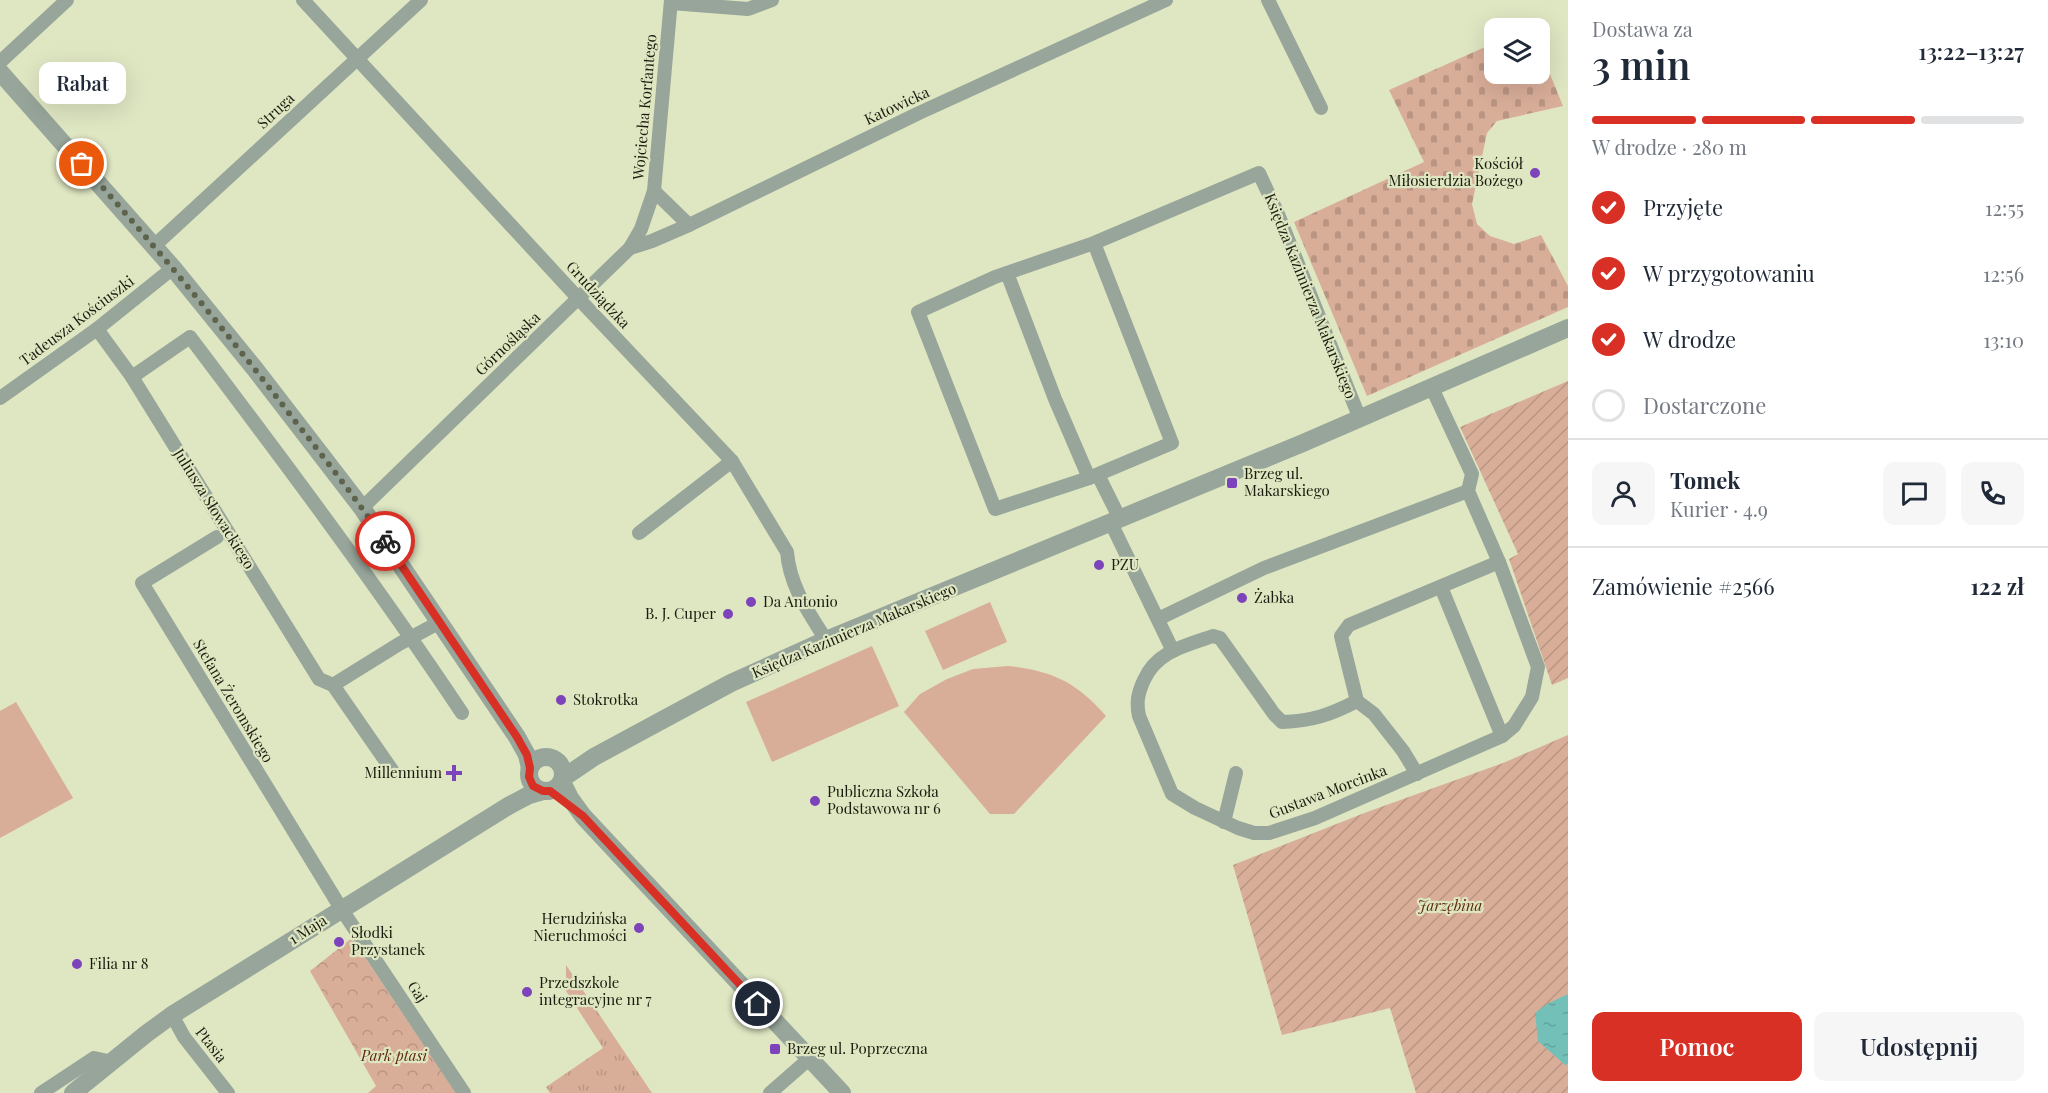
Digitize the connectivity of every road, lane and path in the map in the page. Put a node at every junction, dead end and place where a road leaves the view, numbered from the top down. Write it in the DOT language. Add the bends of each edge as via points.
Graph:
graph roads {
  1 [pos="67,0"];
  2 [pos="303,0"];
  3 [pos="421,0"];
  4 [pos="772,0"];
  5 [pos="1166,0"];
  6 [pos="1269,0"];
  7 [pos="671,2"];
  8 [pos="358,58"];
  9 [pos="0,62"];
  10 [pos="0,72"];
  11 [pos="1321,108"];
  12 [pos="654,191"];
  13 [pos="689,225"];
  14 [pos="1094,243"];
  15 [pos="154,246"];
  16 [pos="630,248"];
  17 [pos="173,268"];
  18 [pos="1007,273"];
  19 [pos="578,298"];
  20 [pos="1568,328"];
  21 [pos="97,329"];
  22 [pos="132,377"];
  23 [pos="1432,388"];
  24 [pos="0,398"];
  25 [pos="1360,419"];
  26 [pos="732,461"];
  27 [pos="1094,476"];
  28 [pos="1468,491"];
  29 [pos="362,508"];
  30 [pos="1115,521"];
  31 [pos="639,533"];
  32 [pos="217,537"];
  33 [pos="1499,562"];
  34 [pos="1441,587"];
  35 [pos="1158,619"];
  36 [pos="440,622"];
  37 [pos="412,638"];
  38 [pos="826,640"];
  39 [pos="1173,651"];
  40 [pos="333,685"];
  41 [pos="1357,701"];
  42 [pos="462,713"];
  43 [pos="1502,736"];
  44 [pos="394,773"];
  45 [pos="1236,773"];
  46 [pos="1417,774"];
  47 [pos="548,776"];
  48 [pos="1224,822"];
  49 [pos="342,910"];
  50 [pos="172,1015"];
  51 [pos="809,1059"];
  52 [pos="111,1062"];
  53 [pos="41,1093"];
  54 [pos="73,1093"];
  55 [pos="228,1093"];
  56 [pos="464,1093"];
  57 [pos="770,1093"];
  58 [pos="842,1093"];
  1 -- 9 [label="street"];
  2 -- 8 [label="street, Grudziądzka"];
  3 -- 8 [label="street, Struga"];
  4 -- 7 [label="street" via="748,9"];
  5 -- 13 [label="street, Katowicka" via="919,113"];
  6 -- 11 [label="street"];
  7 -- 12 [label="street, Wojciecha Korfantego"];
  8 -- 15 [label="street, Struga"];
  8 -- 19 [label="street, Grudziądzka"];
  10 -- 15 [label="street"];
  12 -- 13 [label="street"];
  12 -- 16 [label="street, Wojciecha Korfantego"];
  13 -- 16 [label="street, Górnośląska"];
  14 -- 18 [label="street, Księdza Kazimierza Makarskiego"];
  14 -- 25 [label="street, Księdza Kazimierza Makarskiego" via="1259,173"];
  14 -- 27 [label="street, Księdza Kazimierza Makarskiego" via="1172,443"];
  15 -- 17 [label="street"];
  16 -- 19 [label="street, Górnośląska"];
  17 -- 21 [label="street, Tadeusza Kościuszki"];
  17 -- 29 [label="street"];
  18 -- 27 [label="street" via="1055,399"];
  18 -- 27 [label="street, Księdza Kazimierza Makarskiego" via="918,312 995,509"];
  19 -- 26 [label="street, Grudziądzka"];
  19 -- 29 [label="street, Górnośląska"];
  20 -- 23 [label="street, Księdza Kazimierza Makarskiego"];
  21 -- 22 [label="street, Juliusza Słowackiego"];
  21 -- 24 [label="street, Tadeusza Kościuszki"];
  22 -- 37 [label="street" via="190,337"];
  22 -- 40 [label="street, Juliusza Słowackiego" via="319,679"];
  23 -- 25 [label="street, Księdza Kazimierza Makarskiego"];
  23 -- 28 [label="street, Gustawa Morcinka" via="1472,474"];
  25 -- 30 [label="street, Księdza Kazimierza Makarskiego"];
  26 -- 31 [label="street"];
  26 -- 38 [label="street, Grudziądzka" via="787,552 793,585"];
  27 -- 30 [label="street"];
  28 -- 33 [label="street, Gustawa Morcinka"];
  28 -- 35 [label="street" via="1237,579"];
  29 -- 36 [label="street"];
  30 -- 35 [label="street"];
  30 -- 38 [label="street, Księdza Kazimierza Makarskiego"];
  32 -- 49 [label="street, Stefana Żeromskiego" via="142,584"];
  33 -- 34 [label="street"];
  33 -- 43 [label="street, Gustawa Morcinka" via="1538,667 1532,697 1514,726"];
  34 -- 41 [label="street" via="1349,625 1341,636 1342,647"];
  34 -- 43 [label="street"];
  35 -- 39 [label="street"];
  36 -- 37 [label="street"];
  36 -- 47 [label="street"];
  37 -- 40 [label="street"];
  37 -- 42 [label="street"];
  38 -- 47 [label="street, Księdza Kazimierza Makarskiego" via="731,683 594,757"];
  39 -- 41 [label="street, Gustawa Morcinka" via="1213,636 1220,638 1282,722 1304,722 1330,715"];
  39 -- 48 [label="street, Gustawa Morcinka" via="1155,661 1147,673 1138,693 1139,716 1172,794"];
  40 -- 44 [label="street, Juliusza Słowackiego"];
  41 -- 46 [label="street, Gustawa Morcinka" via="1374,714"];
  43 -- 46 [label="street, Gustawa Morcinka"];
  45 -- 48 [label="street"];
  46 -- 48 [label="street, Gustawa Morcinka" via="1315,818 1269,833 1254,833"];
  47 -- 49 [label="street, 1 Maja" via="530,795"];
  47 -- 51 [label="street"];
  49 -- 50 [label="street, 1 Maja"];
  49 -- 56 [label="street, Gaj"];
  50 -- 52 [label="street, 1 Maja"];
  50 -- 55 [label="street, Ptasia" via="184,1037"];
  51 -- 57 [label="street"];
  51 -- 58 [label="street"];
  52 -- 53 [label="street" via="94,1058"];
  52 -- 54 [label="street, 1 Maja"];
}
